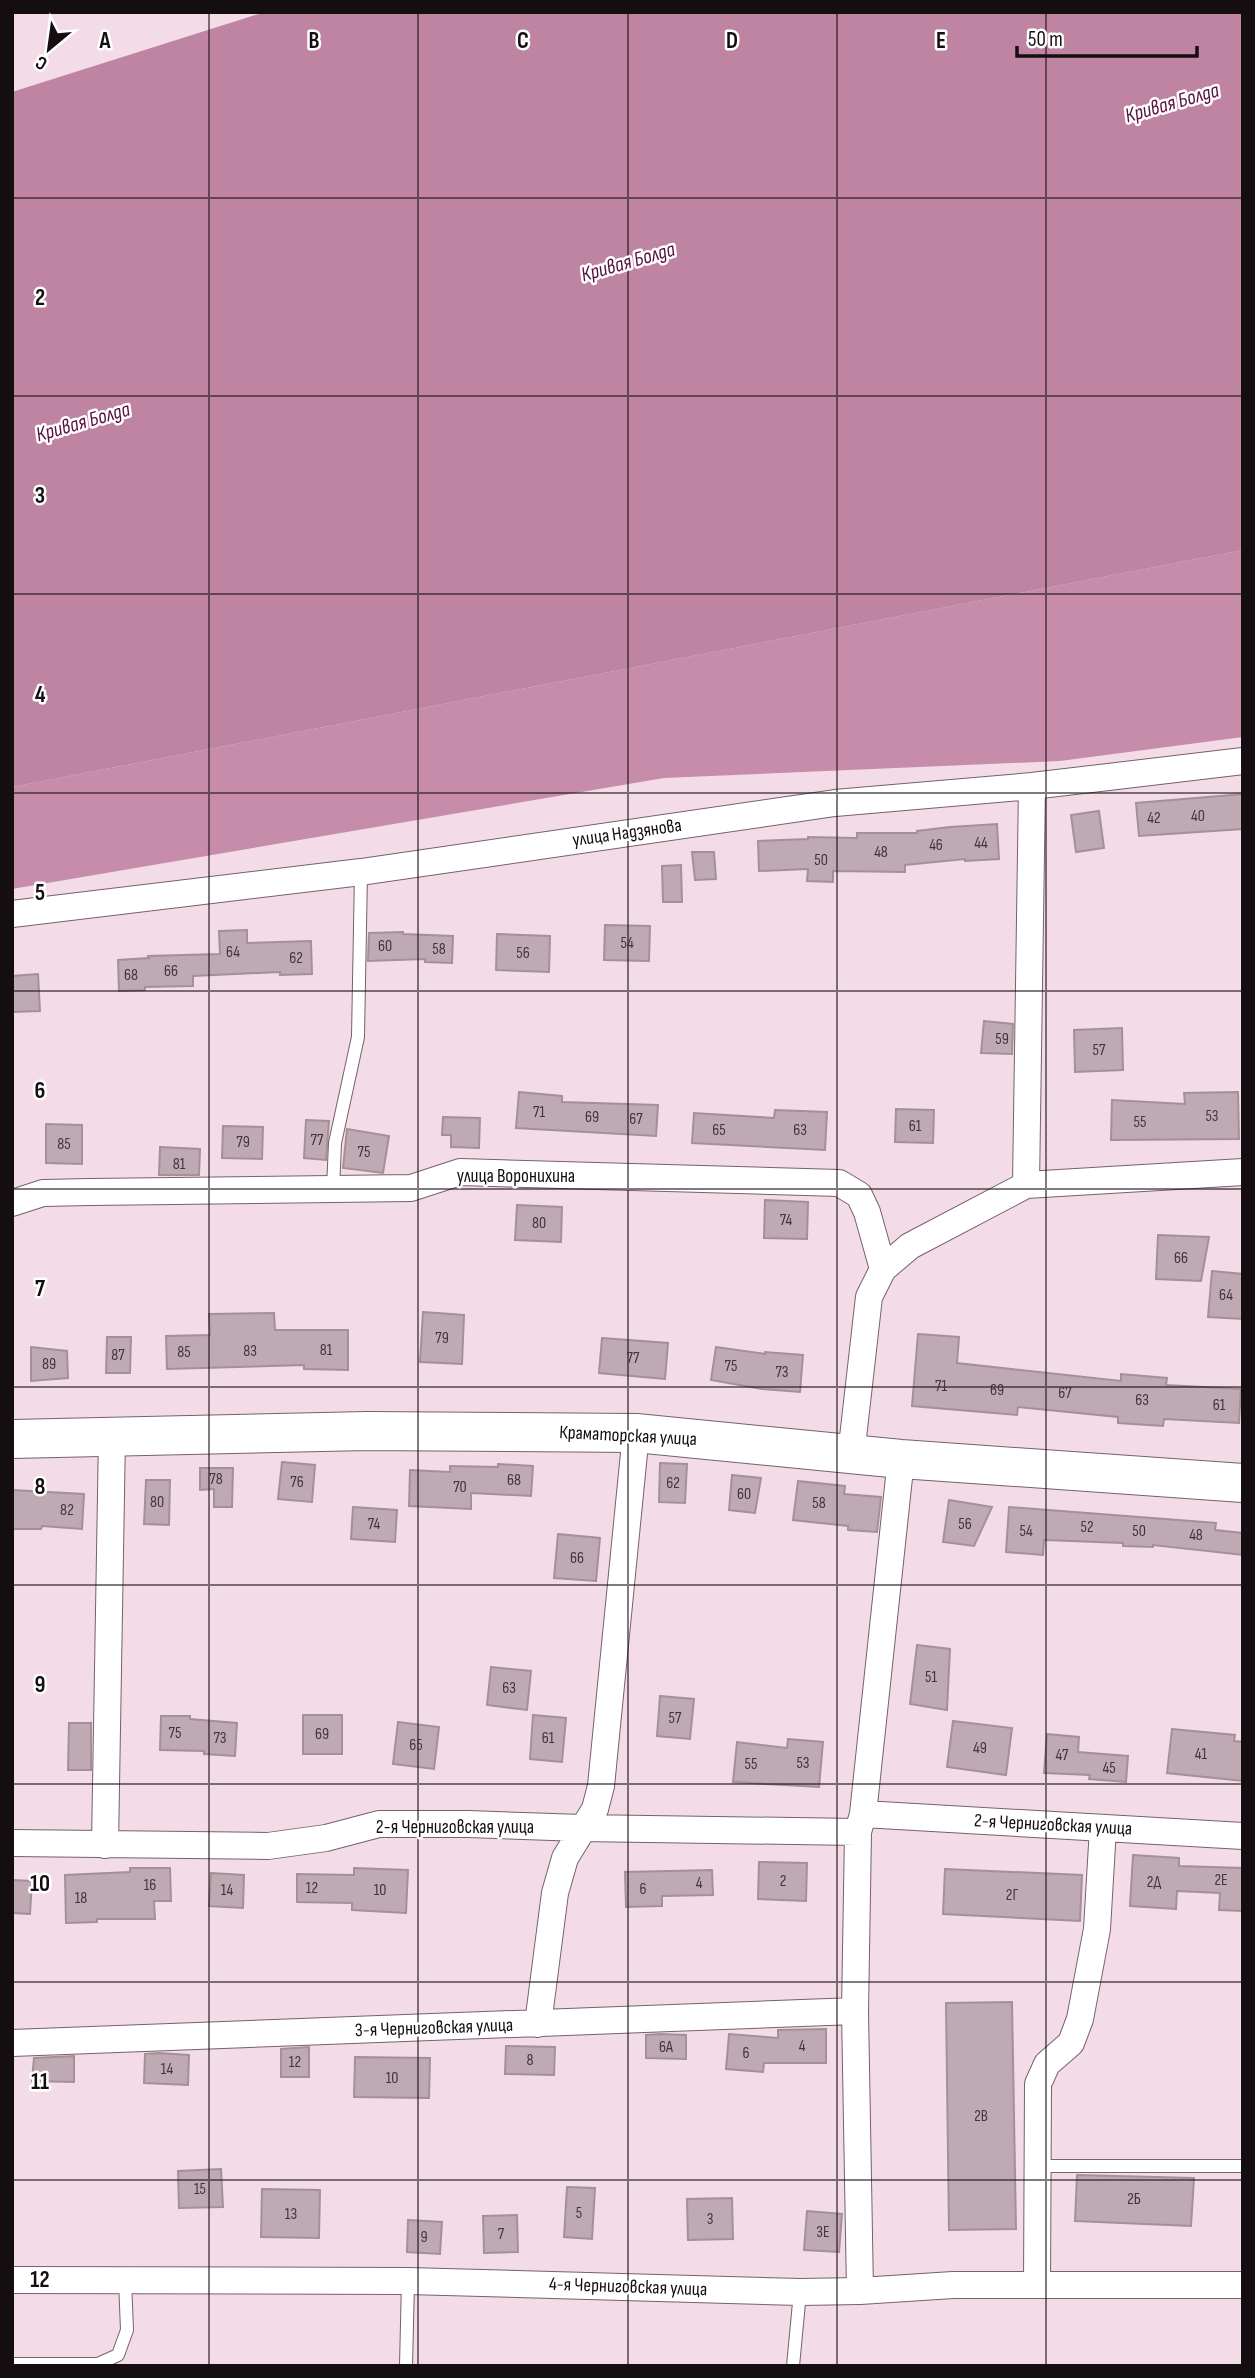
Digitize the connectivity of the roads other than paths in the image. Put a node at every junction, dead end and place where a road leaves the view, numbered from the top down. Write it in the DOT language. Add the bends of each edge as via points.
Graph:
graph roads {
  1 [pos="1243,761"];
  2 [pos="1032,786"];
  3 [pos="361,872"];
  4 [pos="12,914"];
  5 [pos="1243,1172"];
  6 [pos="1026,1185"];
  7 [pos="333,1189"];
  8 [pos="12,1203"];
  9 [pos="883,1269"];
  10 [pos="636,1433"];
  11 [pos="112,1436"];
  12 [pos="12,1439"];
  13 [pos="850,1455"];
  14 [pos="901,1460"];
  15 [pos="1243,1483"];
  16 [pos="860,1823"];
  17 [pos="583,1828"];
  18 [pos="1103,1828"];
  19 [pos="1243,1836"];
  20 [pos="12,1843"];
  21 [pos="105,1845"];
  22 [pos="855,2011"];
  23 [pos="538,2024"];
  24 [pos="12,2043"];
  25 [pos="1038,2166"];
  26 [pos="1243,2166"];
  27 [pos="12,2280"];
  28 [pos="125,2280"];
  29 [pos="408,2281"];
  30 [pos="1037,2285"];
  31 [pos="1243,2285"];
  32 [pos="860,2291"];
  33 [pos="800,2292"];
  34 [pos="12,2364"];
  35 [pos="406,2366"];
  36 [pos="793,2366"];
  1 -- 2 [label="street, улица Надзянова"];
  2 -- 3 [label="street, улица Надзянова" via="835,803"];
  2 -- 6 [label="street"];
  3 -- 4 [label="street, улица Надзянова"];
  3 -- 7 [label="lane" via="358,1037 335,1143"];
  5 -- 6 [label="street"];
  6 -- 9 [label="street" via="910,1246"];
  7 -- 8 [label="street, улица Воронихина" via="55,1193"];
  7 -- 9 [label="street, улица Воронихина" via="411,1188 460,1172 839,1184 859,1195"];
  9 -- 13 [label="street" via="869,1297"];
  10 -- 11 [label="main road, Краматорская улица" via="367,1431"];
  10 -- 13 [label="main road, Краматорская улица"];
  10 -- 17 [label="street" via="601,1786 595,1809"];
  11 -- 12 [label="main road, Краматорская улица"];
  11 -- 21 [label="street"];
  13 -- 14 [label="main road, Краматорская улица"];
  14 -- 15 [label="main road, Краматорская улица"];
  14 -- 16 [label="street"];
  16 -- 17 [label="street, 2-я Черниговская улица"];
  16 -- 18 [label="street, 2-я Черниговская улица"];
  16 -- 22 [label="street"];
  17 -- 21 [label="street, 2-я Черниговская улица" via="379,1824 268,1846"];
  17 -- 23 [label="street" via="565,1858 555,1893"];
  18 -- 19 [label="street, 2-я Черниговская улица"];
  18 -- 25 [label="street" via="1093,1961 1080,2019 1071,2043 1047,2064 1038,2084"];
  20 -- 21 [label="street, 2-я Черниговская улица"];
  22 -- 23 [label="street, 3-я Черниговская улица"];
  22 -- 32 [label="street"];
  23 -- 24 [label="street, 3-я Черниговская улица"];
  25 -- 26 [label="lane"];
  25 -- 30 [label="street"];
  27 -- 28 [label="street, 4-я Черниговская улица"];
  28 -- 29 [label="street, 4-я Черниговская улица"];
  28 -- 34 [label="lane" via="127,2330 118,2355 98,2364"];
  29 -- 33 [label="street, 4-я Черниговская улица"];
  29 -- 35 [label="lane"];
  30 -- 31 [label="street, 4-я Черниговская улица"];
  30 -- 32 [label="street, 4-я Черниговская улица"];
  32 -- 33 [label="street, 4-я Черниговская улица"];
  33 -- 36 [label="lane"];
}
